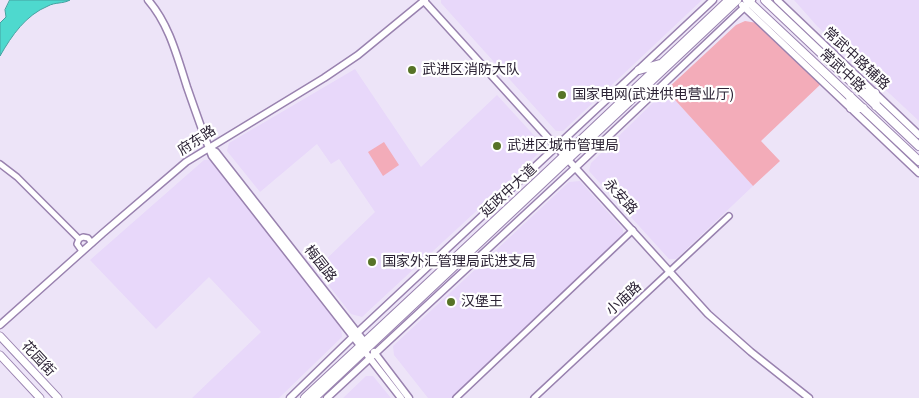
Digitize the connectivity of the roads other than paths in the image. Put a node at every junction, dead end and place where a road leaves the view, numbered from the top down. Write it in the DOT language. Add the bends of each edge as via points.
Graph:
graph roads {
  1 [pos="148,0"];
  2 [pos="424,0"];
  3 [pos="713,0"];
  4 [pos="734,0"];
  5 [pos="765,0"];
  6 [pos="777,0"];
  7 [pos="749,4"];
  8 [pos="757,19"];
  9 [pos="662,63"];
  10 [pos="639,70"];
  11 [pos="863,93"];
  12 [pos="875,93"];
  13 [pos="850,96"];
  14 [pos="876,106"];
  15 [pos="851,108"];
  16 [pos="863,108"];
  17 [pos="919,135"];
  18 [pos="557,146"];
  19 [pos="919,146"];
  20 [pos="208,147"];
  21 [pos="567,158"];
  22 [pos="919,161"];
  23 [pos="0,164"];
  24 [pos="576,167"];
  25 [pos="919,173"];
  26 [pos="729,216"];
  27 [pos="632,230"];
  28 [pos="79,238"];
  29 [pos="92,243"];
  30 [pos="82,251"];
  31 [pos="669,273"];
  32 [pos="0,325"];
  33 [pos="356,334"];
  34 [pos="0,336"];
  35 [pos="365,346"];
  36 [pos="0,355"];
  37 [pos="373,356"];
  38 [pos="40,398"];
  39 [pos="58,398"];
  40 [pos="290,398"];
  41 [pos="305,398"];
  42 [pos="314,398"];
  43 [pos="327,398"];
  44 [pos="401,398"];
  45 [pos="409,398"];
  46 [pos="456,398"];
  47 [pos="534,398"];
  48 [pos="809,398"];
  1 -- 20 [label="street, 梅园路" via="159,13 174,46"];
  2 -- 18 [label="street, 永安路"];
  2 -- 20 [label="street, 府东路" via="358,55"];
  3 -- 10 [label="street"];
  4 -- 7 [label="street"];
  4 -- 9 [label="main road, 延政中大道"];
  4 -- 21 [label="main road, 延政中大道"];
  5 -- 11 [label="main road, 常武中路"];
  6 -- 12 [label="street, 常武中路辅路"];
  7 -- 8 [label="main road"];
  7 -- 13 [label="main road, 常武中路"];
  7 -- 24 [label="street"];
  8 -- 15 [label="street"];
  9 -- 10 [label="main road"];
  9 -- 21 [label="main road, 延政中大道"];
  10 -- 18 [label="street"];
  11 -- 12 [label="main road"];
  11 -- 14 [label="main road, 常武中路"];
  12 -- 14 [label="main road"];
  12 -- 17 [label="street, 常武中路辅路"];
  13 -- 15 [label="main road"];
  13 -- 16 [label="main road, 常武中路"];
  14 -- 19 [label="main road, 常武中路"];
  15 -- 16 [label="main road"];
  15 -- 25 [label="street"];
  16 -- 22 [label="main road, 常武中路"];
  18 -- 21 [label="street, 永安路"];
  18 -- 33 [label="street"];
  20 -- 29 [label="street, 府东路"];
  20 -- 33 [label="street, 梅园路" via="216,152"];
  21 -- 24 [label="street, 永安路"];
  21 -- 35 [label="main road, 延政中大道"];
  23 -- 28 [label="street"];
  24 -- 27 [label="street, 永安路"];
  24 -- 37 [label="street"];
  26 -- 31 [label="street, 小庙路"];
  27 -- 31 [label="street, 永安路"];
  27 -- 46 [label="street"];
  28 -- 29 [label="street" via="88,238"];
  28 -- 30 [label="street" via="77,244"];
  29 -- 30 [label="street, 府东路"];
  30 -- 32 [label="street, 府东路"];
  31 -- 47 [label="street, 小庙路"];
  31 -- 48 [label="street, 永安路" via="728,333"];
  33 -- 35 [label="street, 梅园路"];
  33 -- 40 [label="street"];
  34 -- 39 [label="main road, 花园街"];
  35 -- 37 [label="street, 梅园路"];
  35 -- 41 [label="main road, 延政中大道"];
  35 -- 42 [label="main road, 延政中大道"];
  36 -- 38 [label="main road, 花园街"];
  37 -- 43 [label="street"];
  37 -- 44 [label="street, 梅园路"];
  37 -- 45 [label="street, 梅园路"];
}
